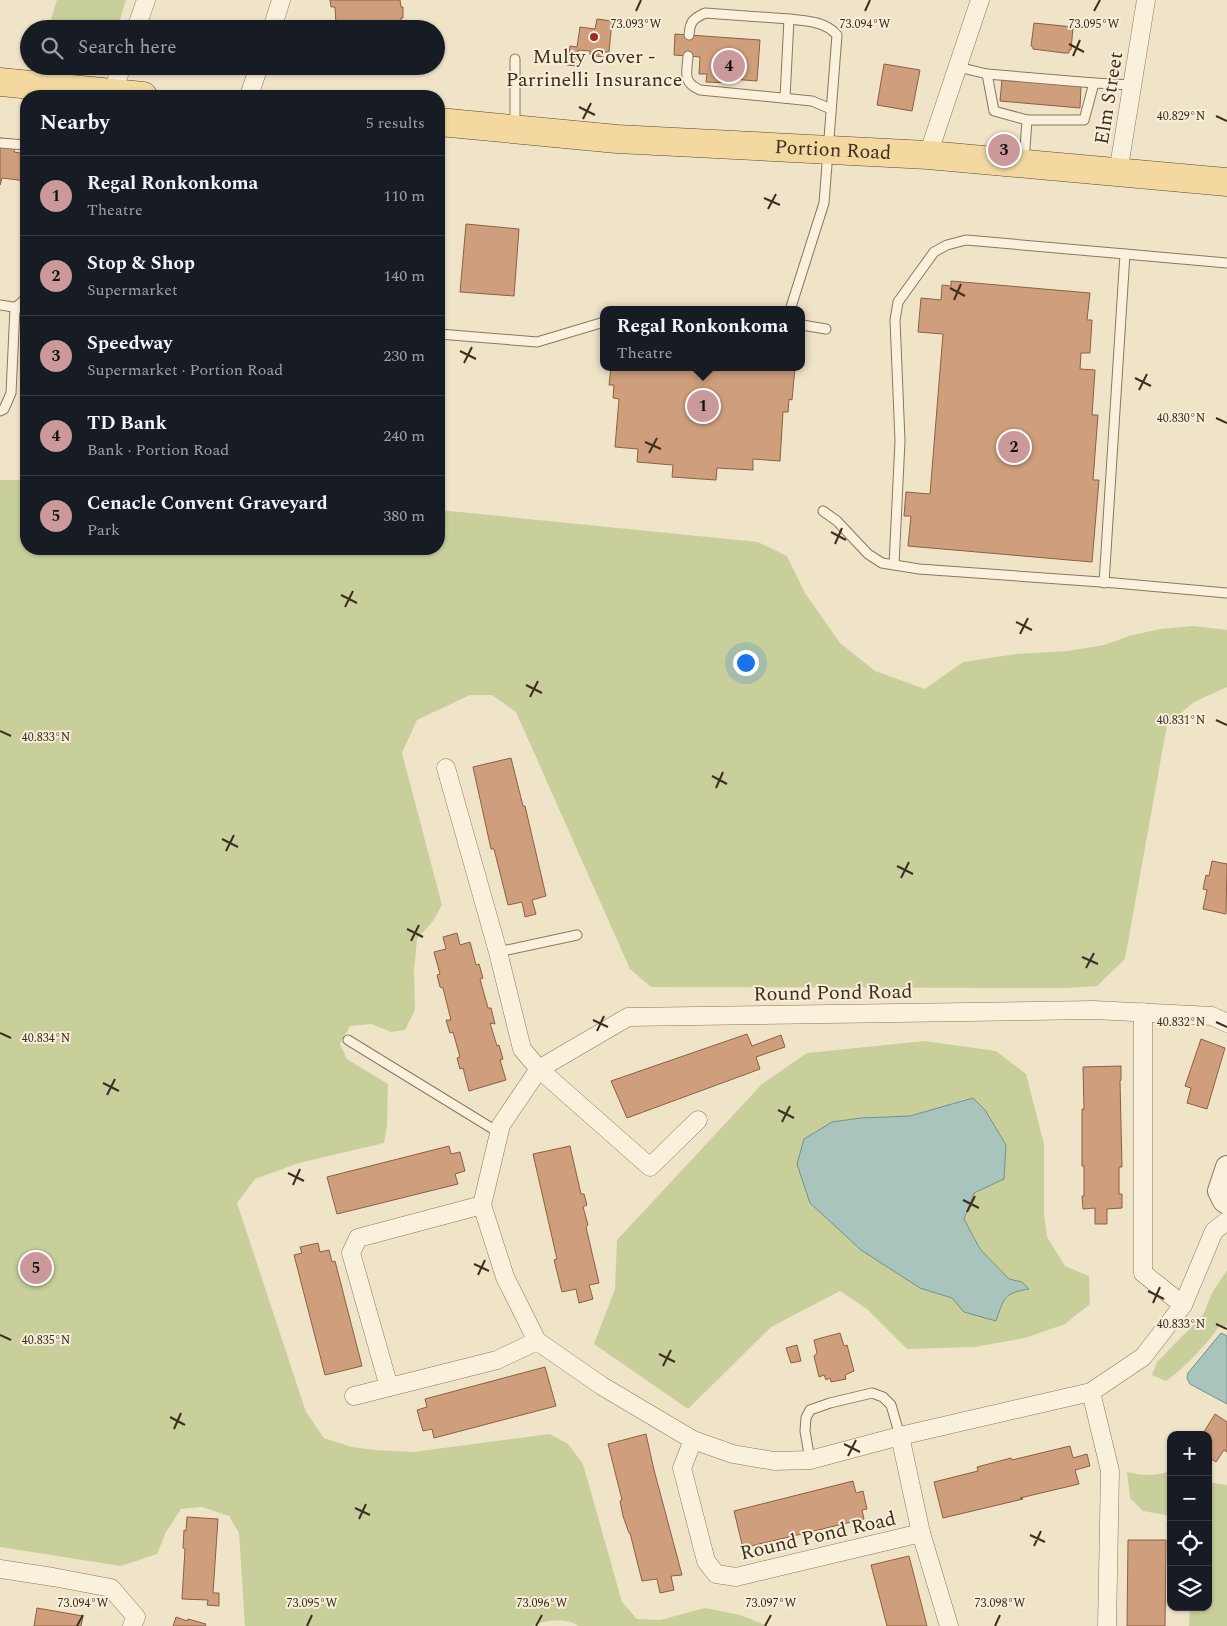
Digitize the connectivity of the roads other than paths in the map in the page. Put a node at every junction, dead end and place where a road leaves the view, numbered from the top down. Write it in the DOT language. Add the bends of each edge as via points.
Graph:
graph roads {
  1 [pos="146,0"];
  2 [pos="281,0"];
  3 [pos="980,0"];
  4 [pos="1146,0"];
  5 [pos="789,19"];
  6 [pos="139,20"];
  7 [pos="275,20"];
  8 [pos="689,35"];
  9 [pos="688,56"];
  10 [pos="515,59"];
  11 [pos="958,67"];
  12 [pos="987,74"];
  13 [pos="119,75"];
  14 [pos="256,75"];
  15 [pos="0,82"];
  16 [pos="1094,83"];
  17 [pos="1132,85"];
  18 [pos="81,90"];
  19 [pos="113,90"];
  20 [pos="251,90"];
  21 [pos="784,98"];
  22 [pos="831,109"];
  23 [pos="1027,120"];
  24 [pos="445,123"];
  25 [pos="515,129"];
  26 [pos="0,143"];
  27 [pos="20,145"];
  28 [pos="827,150"];
  29 [pos="928,155"];
  30 [pos="1024,164"];
  31 [pos="1118,173"];
  32 [pos="1227,182"];
  33 [pos="1125,254"];
  34 [pos="1227,263"];
  35 [pos="20,304"];
  36 [pos="0,305"];
  37 [pos="791,306"];
  38 [pos="16,308"];
  39 [pos="20,308"];
  40 [pos="600,323"];
  41 [pos="805,326"];
  42 [pos="826,329"];
  43 [pos="445,334"];
  44 [pos="0,412"];
  45 [pos="823,511"];
  46 [pos="894,565"];
  47 [pos="1104,583"];
  48 [pos="1227,593"];
  49 [pos="446,768"];
  50 [pos="576,935"];
  51 [pos="498,952"];
  52 [pos="1143,1012"];
  53 [pos="1227,1023"];
  54 [pos="348,1040"];
  55 [pos="539,1069"];
  56 [pos="698,1120"];
  57 [pos="498,1132"];
  58 [pos="1227,1167"];
  59 [pos="1227,1203"];
  60 [pos="482,1205"];
  61 [pos="1227,1221"];
  62 [pos="1183,1304"];
  63 [pos="537,1341"];
  64 [pos="389,1387"];
  65 [pos="1091,1392"];
  66 [pos="354,1396"];
  67 [pos="900,1436"];
  68 [pos="693,1440"];
  69 [pos="810,1460"];
  70 [pos="921,1533"];
  71 [pos="0,1569"];
  72 [pos="132,1626"];
  73 [pos="948,1626"];
  74 [pos="1107,1626"];
  1 -- 6 [label="street"];
  2 -- 7 [label="street"];
  3 -- 11 [label="street"];
  4 -- 17 [label="street, Elm Street"];
  5 -- 8 [label="lane" via="704,13 693,19"];
  5 -- 21 [label="lane"];
  5 -- 22 [label="lane" via="822,24 837,35"];
  9 -- 21 [label="lane" via="686,78 690,86 700,90"];
  10 -- 25 [label="lane"];
  11 -- 12 [label="lane"];
  11 -- 29 [label="street"];
  12 -- 16 [label="lane"];
  12 -- 23 [label="lane" via="994,110"];
  13 -- 19 [label="street"];
  14 -- 20 [label="street"];
  15 -- 18 [label="main road"];
  16 -- 17 [label="lane"];
  16 -- 23 [label="lane" via="1084,120"];
  17 -- 31 [label="street, Elm Street"];
  21 -- 22 [label="lane" via="812,101"];
  22 -- 28 [label="lane"];
  23 -- 30 [label="lane"];
  24 -- 25 [label="main road, Portion Road"];
  25 -- 28 [label="main road, Portion Road" via="617,139"];
  26 -- 27 [label="lane"];
  28 -- 29 [label="main road, Portion Road"];
  28 -- 37 [label="lane" via="824,203"];
  29 -- 30 [label="main road, Portion Road"];
  30 -- 31 [label="main road, Portion Road"];
  31 -- 32 [label="main road, Portion Road"];
  33 -- 34 [label="lane"];
  33 -- 46 [label="lane" via="966,240 934,252 898,302 895,320 900,441"];
  33 -- 47 [label="lane"];
  35 -- 38 [label="lane"];
  36 -- 38 [label="lane"];
  38 -- 39 [label="lane"];
  38 -- 44 [label="lane" via="11,393"];
  40 -- 43 [label="lane" via="537,342"];
  41 -- 42 [label="lane"];
  45 -- 46 [label="lane" via="868,554 882,563"];
  46 -- 47 [label="lane"];
  47 -- 48 [label="lane"];
  49 -- 51 [label="street"];
  50 -- 51 [label="lane"];
  51 -- 55 [label="street" via="522,1049"];
  52 -- 53 [label="street, Round Pond Road" via="1212,1016"];
  52 -- 55 [label="street, Round Pond Road" via="628,1017"];
  52 -- 62 [label="street" via="1143,1273"];
  54 -- 57 [label="lane"];
  55 -- 56 [label="street" via="650,1167"];
  55 -- 57 [label="street, Round Pond Road"];
  57 -- 60 [label="street, Round Pond Road"];
  58 -- 59 [label="street" via="1219,1191"];
  60 -- 63 [label="street" via="505,1277"];
  60 -- 64 [label="street" via="358,1238 351,1253"];
  61 -- 62 [label="street" via="1214,1231"];
  62 -- 65 [label="street" via="1143,1357"];
  63 -- 64 [label="street" via="497,1360"];
  63 -- 68 [label="street" via="602,1386"];
  64 -- 66 [label="street"];
  65 -- 67 [label="street"];
  65 -- 74 [label="street" via="1110,1471"];
  67 -- 69 [label="street"];
  67 -- 69 [label="lane" via="891,1405 883,1397 872,1393 830,1403 810,1410 806,1418"];
  67 -- 70 [label="street, Round Pond Road"];
  68 -- 69 [label="street" via="733,1454 774,1461"];
  68 -- 70 [label="street, Round Pond Road" via="682,1468 706,1561 716,1574 736,1577"];
  70 -- 73 [label="street, Round Pond Road"];
  71 -- 72 [label="street" via="111,1588 136,1617"];
}
